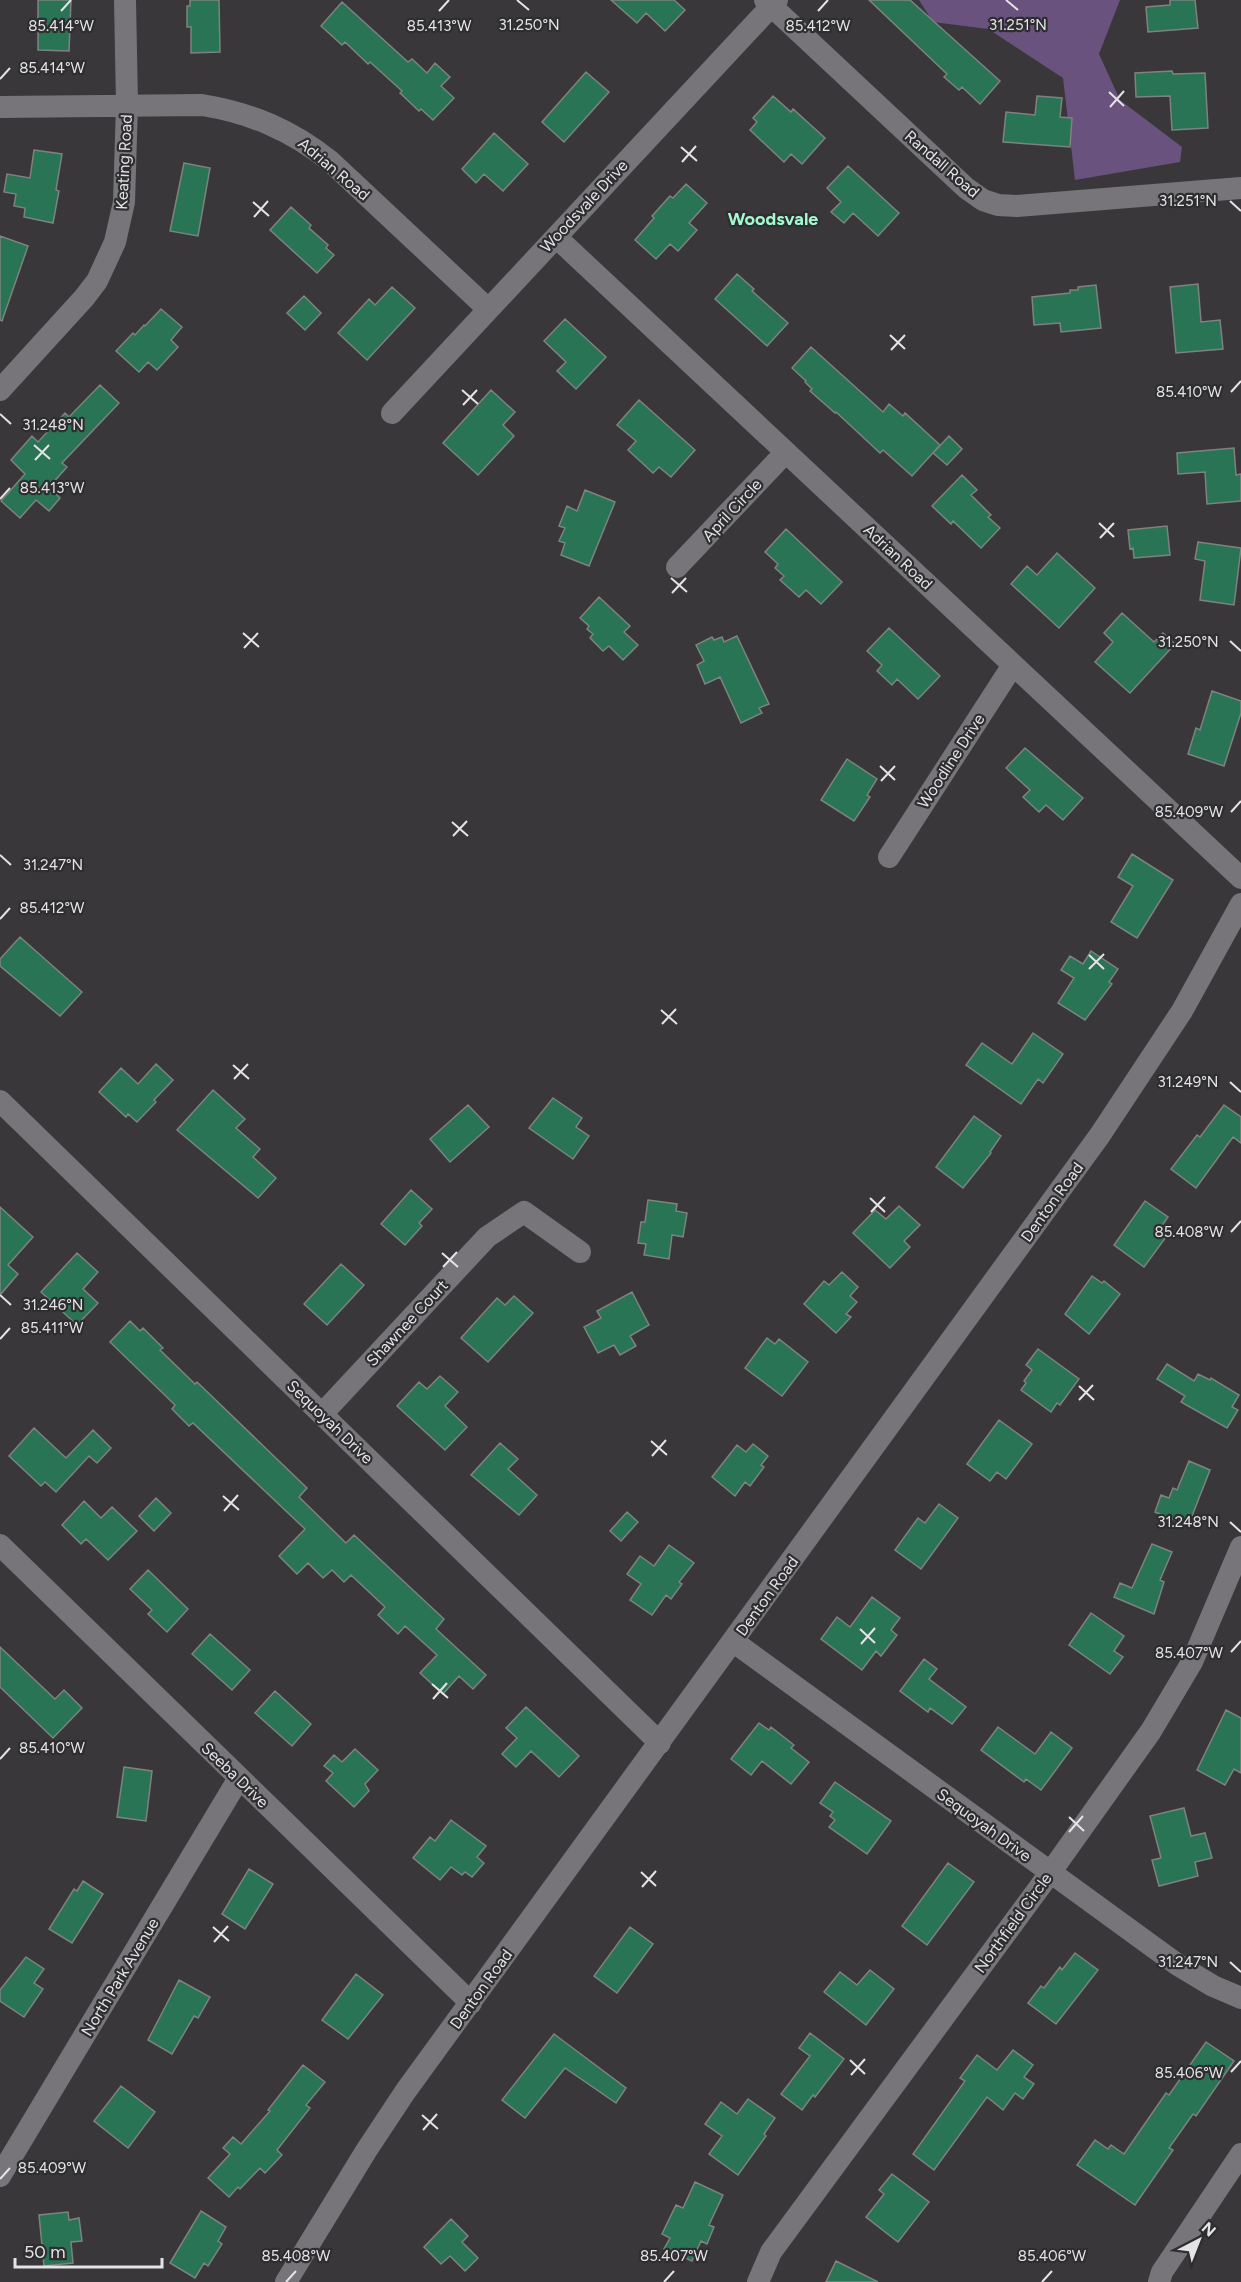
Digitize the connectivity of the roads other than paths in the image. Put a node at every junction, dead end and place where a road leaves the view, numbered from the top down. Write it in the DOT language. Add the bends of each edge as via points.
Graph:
graph roads {
  1 [pos="125,0"];
  2 [pos="771,2"];
  3 [pos="127,104"];
  4 [pos="0,107"];
  5 [pos="1241,188"];
  6 [pos="556,237"];
  7 [pos="488,309"];
  8 [pos="0,390"];
  9 [pos="392,413"];
  10 [pos="786,452"];
  11 [pos="677,567"];
  12 [pos="1013,665"];
  13 [pos="889,857"];
  14 [pos="1241,878"];
  15 [pos="1241,905"];
  16 [pos="0,1101"];
  17 [pos="580,1252"];
  18 [pos="322,1414"];
  19 [pos="0,1545"];
  20 [pos="1241,1547"];
  21 [pos="734,1642"];
  22 [pos="660,1743"];
  23 [pos="239,1778"];
  24 [pos="1050,1873"];
  25 [pos="1241,1998"];
  26 [pos="471,2004"];
  27 [pos="1241,2154"];
  28 [pos="0,2175"];
  29 [pos="286,2282"];
  30 [pos="758,2282"];
  31 [pos="1159,2282"];
  1 -- 3 [label="street, Keating Road"];
  2 -- 5 [label="street, Randall Road" via="950,174 983,200 1017,206"];
  2 -- 6 [label="street, Woodsvale Drive"];
  3 -- 4 [label="street, Adrian Road"];
  3 -- 7 [label="street, Adrian Road" via="227,109 294,136 330,161"];
  3 -- 8 [label="street, Keating Road" via="124,202 107,262 84,298"];
  6 -- 7 [label="street, Woodsvale Drive"];
  6 -- 10 [label="street, Adrian Road"];
  7 -- 9 [label="street, Woodsvale Drive"];
  10 -- 11 [label="street, April Circle"];
  10 -- 12 [label="street, Adrian Road"];
  12 -- 13 [label="street, Woodline Drive"];
  12 -- 14 [label="street, Adrian Road"];
  15 -- 21 [label="street, Denton Road" via="1182,1011 1100,1135"];
  16 -- 18 [label="street, Sequoyah Drive"];
  17 -- 18 [label="street, Shawnee Court" via="524,1212 487,1237"];
  18 -- 22 [label="street, Sequoyah Drive"];
  19 -- 23 [label="street, Seeba Drive"];
  20 -- 24 [label="street, Northfield Circle" via="1197,1653 1173,1697"];
  21 -- 22 [label="street, Denton Road"];
  21 -- 24 [label="street, Sequoyah Drive"];
  22 -- 26 [label="street, Denton Road"];
  23 -- 26 [label="street, Seeba Drive"];
  23 -- 28 [label="street, North Park Avenue"];
  24 -- 25 [label="street, Sequoyah Drive" via="1178,1965"];
  24 -- 30 [label="street, Northfield Circle" via="771,2252"];
  26 -- 29 [label="street, Denton Road" via="405,2092"];
  27 -- 31 [label="street"];
}
